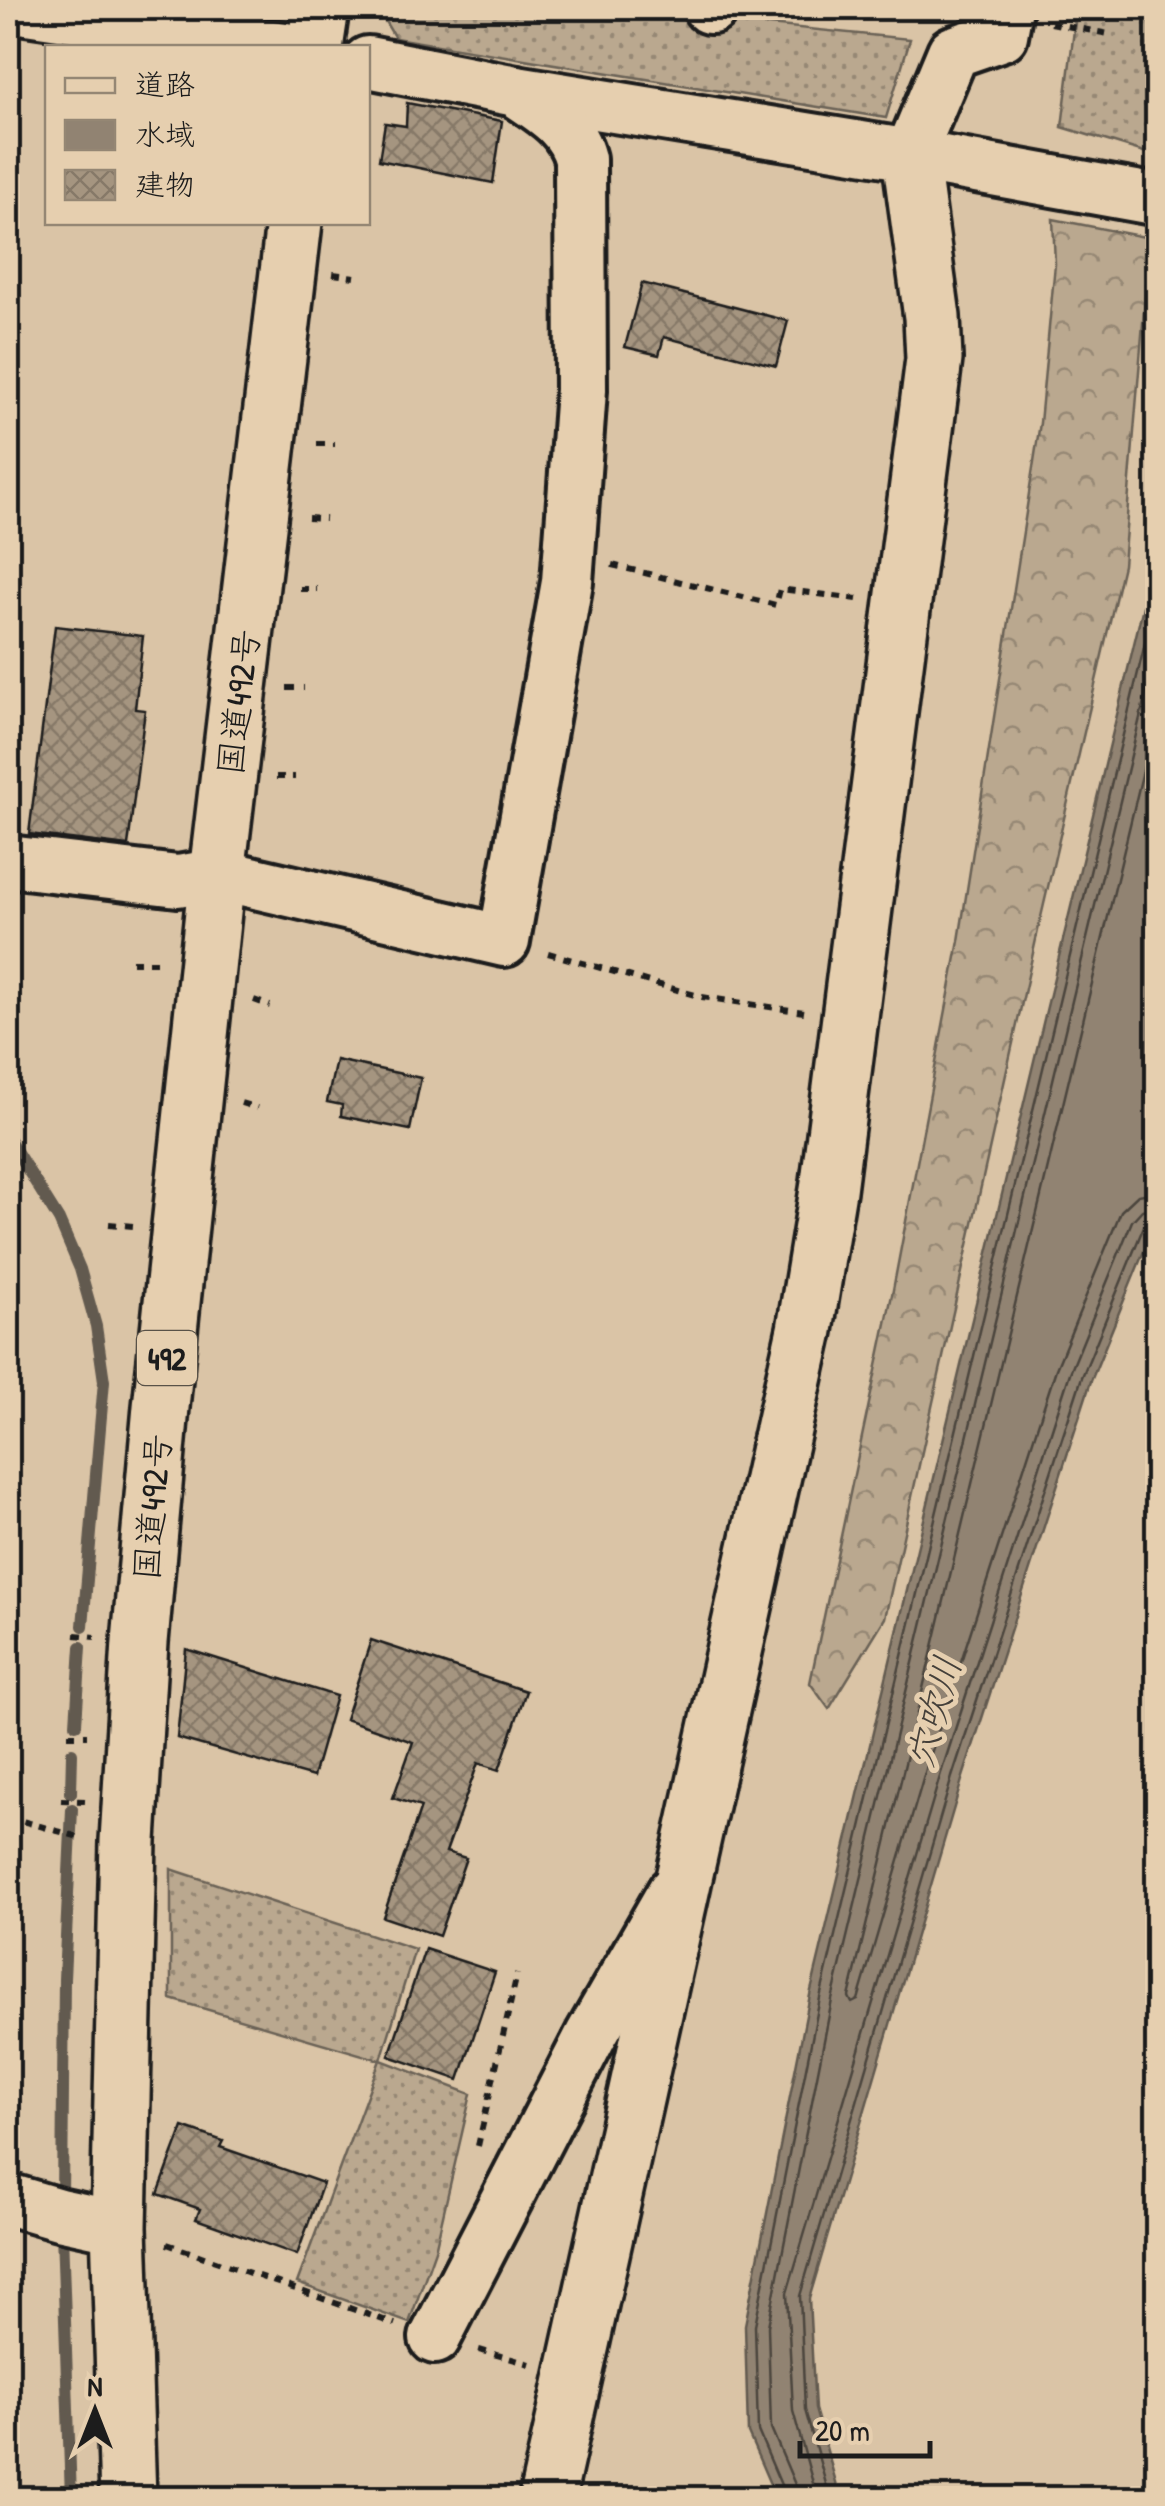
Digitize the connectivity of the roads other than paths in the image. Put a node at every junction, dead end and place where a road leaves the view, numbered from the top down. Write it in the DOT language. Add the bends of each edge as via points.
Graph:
graph roads {
  1 [pos="20,8"];
  2 [pos="321,8"];
  3 [pos="1025,15"];
  4 [pos="265,45"];
  5 [pos="315,45"];
  6 [pos="370,62"];
  7 [pos="516,91"];
  8 [pos="910,155"];
  9 [pos="1158,200"];
  10 [pos="294,225"];
  11 [pos="8,861"];
  12 [pos="218,874"];
  13 [pos="686,1869"];
  14 [pos="8,2199"];
  15 [pos="135,2233"];
  16 [pos="435,2338"];
  17 [pos="128,2498"];
  18 [pos="547,2498"];
  1 -- 4 [label="street"];
  2 -- 5 [label="main road"];
  3 -- 8 [label="street" via="1002,35 953,52"];
  6 -- 7 [label="street"];
  7 -- 8 [label="street"];
  7 -- 12 [label="street" via="561,123 580,159 581,390 567,582 504,941"];
  8 -- 9 [label="street"];
  8 -- 13 [label="main road" via="934,359 828,1190 805,1330"];
  10 -- 12 [label="main road, 国道492号 / 492"];
  11 -- 12 [label="street" via="178,881"];
  12 -- 15 [label="main road, 国道492号 / 492" via="140,1642 128,1841"];
  13 -- 16 [label="street" via="592,2034"];
  13 -- 18 [label="main road"];
  14 -- 15 [label="street"];
  15 -- 17 [label="main road, 国道492号 / 492"];
}
